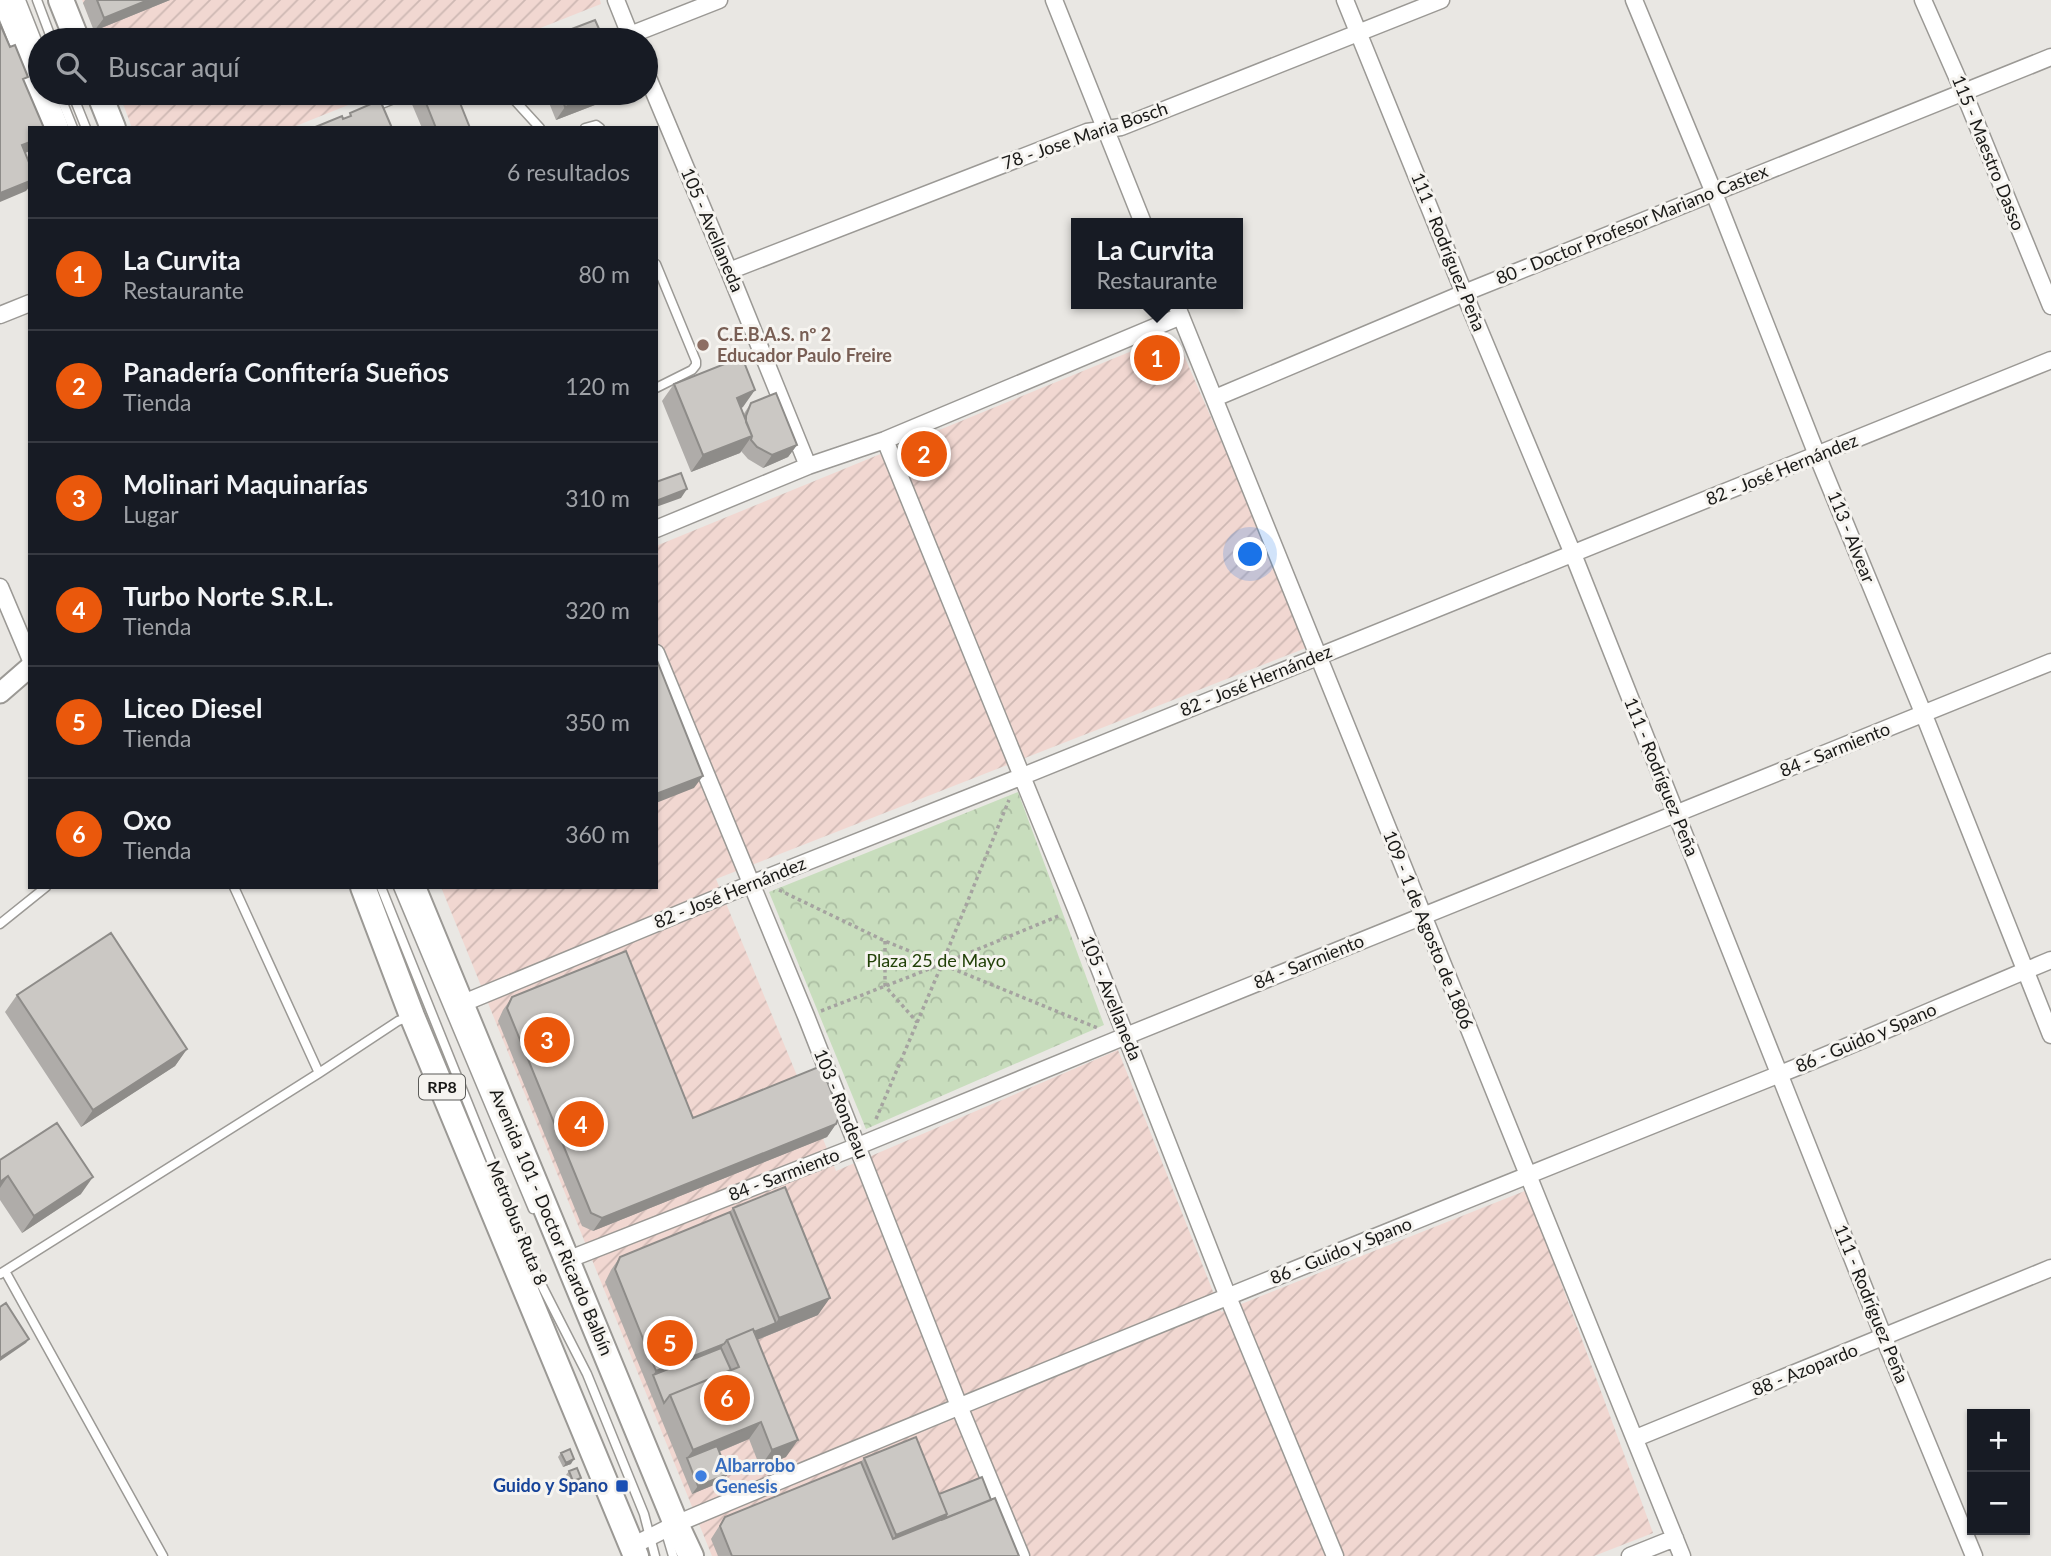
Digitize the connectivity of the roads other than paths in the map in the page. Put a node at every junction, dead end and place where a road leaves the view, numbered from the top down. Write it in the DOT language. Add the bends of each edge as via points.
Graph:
graph roads {
  1 [pos="37,0"];
  2 [pos="61,0"];
  3 [pos="616,0"];
  4 [pos="719,0"];
  5 [pos="1054,0"];
  6 [pos="1345,0"];
  7 [pos="1441,0"];
  8 [pos="1634,0"];
  9 [pos="1923,0"];
  10 [pos="11,4"];
  11 [pos="48,28"];
  12 [pos="72,28"];
  13 [pos="627,28"];
  14 [pos="654,28"];
  15 [pos="28,30"];
  16 [pos="1359,34"];
  17 [pos="28,53"];
  18 [pos="2051,57"];
  19 [pos="1964,93"];
  20 [pos="658,102"];
  21 [pos="47,105"];
  22 [pos="64,105"];
  23 [pos="77,105"];
  24 [pos="104,105"];
  25 [pos="381,105"];
  26 [pos="519,105"];
  27 [pos="362,113"];
  28 [pos="55,126"];
  29 [pos="72,126"];
  30 [pos="85,126"];
  31 [pos="112,126"];
  32 [pos="537,126"];
  33 [pos="1105,129"];
  34 [pos="1714,193"];
  35 [pos="1141,218"];
  36 [pos="658,269"];
  37 [pos="729,271"];
  38 [pos="1464,293"];
  39 [pos="28,304"];
  40 [pos="2051,306"];
  41 [pos="1178,310"];
  42 [pos="0,315"];
  43 [pos="2051,360"];
  44 [pos="658,387"];
  45 [pos="1215,398"];
  46 [pos="885,440"];
  47 [pos="1817,455"];
  48 [pos="808,466"];
  49 [pos="658,528"];
  50 [pos="1573,554"];
  51 [pos="0,587"];
  52 [pos="28,653"];
  53 [pos="1318,655"];
  54 [pos="658,658"];
  55 [pos="2051,662"];
  56 [pos="28,669"];
  57 [pos="0,694"];
  58 [pos="1924,715"];
  59 [pos="1020,777"];
  60 [pos="1675,814"];
  61 [pos="756,882"];
  62 [pos="44,889"];
  63 [pos="235,889"];
  64 [pos="364,889"];
  65 [pos="382,889"];
  66 [pos="399,889"];
  67 [pos="415,889"];
  68 [pos="1422,916"];
  69 [pos="0,924"];
  70 [pos="2051,960"];
  71 [pos="2025,971"];
  72 [pos="461,1004"];
  73 [pos="412,1016"];
  74 [pos="2051,1035"];
  75 [pos="1124,1037"];
  76 [pos="319,1073"];
  77 [pos="1780,1074"];
  78 [pos="862,1144"];
  79 [pos="1528,1174"];
  80 [pos="537,1217"];
  81 [pos="567,1260"];
  82 [pos="2051,1268"];
  83 [pos="2,1273"];
  84 [pos="570,1291"];
  85 [pos="1228,1297"];
  86 [pos="1884,1338"];
  87 [pos="959,1406"];
  88 [pos="1636,1438"];
  89 [pos="654,1495"];
  90 [pos="668,1524"];
  91 [pos="1675,1538"];
  92 [pos="643,1549"];
  93 [pos="163,1556"];
  94 [pos="673,1556"];
  95 [pos="691,1556"];
  96 [pos="1021,1556"];
  97 [pos="1335,1556"];
  98 [pos="1630,1556"];
  99 [pos="1682,1556"];
  100 [pos="1974,1556"];
  1 -- 11 [label="lane"];
  2 -- 12 [label="main road"];
  3 -- 13 [label="street"];
  4 -- 14 [label="street"];
  5 -- 33 [label="street"];
  6 -- 16 [label="street, 111 - Rodríguez Peña"];
  7 -- 16 [label="street, 78 - Jose Maria Bosch"];
  8 -- 34 [label="street, 113 - Alvear"];
  9 -- 19 [label="street, 115 - Maestro Dasso"];
  10 -- 15 [label="lane"];
  10 -- 17 [label="main road"];
  16 -- 33 [label="street, 78 - Jose Maria Bosch" via="1121,127"];
  16 -- 38 [label="street, 111 - Rodríguez Peña"];
  18 -- 19 [label="street, 80 - Doctor Profesor Mariano Castex"];
  19 -- 34 [label="street, 80 - Doctor Profesor Mariano Castex"];
  19 -- 40 [label="street, 115 - Maestro Dasso"];
  20 -- 37 [label="street, 105 - Avellaneda"];
  21 -- 28 [label="main road"];
  22 -- 29 [label="lane"];
  23 -- 30 [label="lane"];
  24 -- 31 [label="main road"];
  25 -- 27 [label="lane"];
  26 -- 32 [label="lane"];
  33 -- 35 [label="street"];
  33 -- 37 [label="street, 78 - Jose Maria Bosch" via="1087,132"];
  34 -- 38 [label="street, 80 - Doctor Profesor Mariano Castex"];
  34 -- 47 [label="street, 113 - Alvear"];
  36 -- 44 [label="lane" via="696,361 692,370"];
  37 -- 48 [label="street, 105 - Avellaneda"];
  38 -- 45 [label="street, 80 - Doctor Profesor Mariano Castex"];
  38 -- 50 [label="street, 111 - Rodríguez Peña"];
  39 -- 42 [label="street"];
  41 -- 45 [label="street, 109 - 1 de Agosto de 1806"];
  41 -- 46 [label="street"];
  43 -- 47 [label="street, 82 - José Hernández"];
  45 -- 53 [label="street, 109 - 1 de Agosto de 1806"];
  46 -- 48 [label="street"];
  46 -- 59 [label="street, 105 - Avellaneda"];
  47 -- 50 [label="street, 82 - José Hernández"];
  47 -- 58 [label="street, 113 - Alvear"];
  48 -- 49 [label="street"];
  50 -- 53 [label="street, 82 - José Hernández"];
  50 -- 60 [label="street, 111 - Rodríguez Peña"];
  51 -- 52 [label="street"];
  53 -- 59 [label="street, 82 - José Hernández"];
  53 -- 68 [label="street, 109 - 1 de Agosto de 1806"];
  54 -- 61 [label="street, 103 - Rondeau"];
  55 -- 58 [label="street, 84 - Sarmiento"];
  56 -- 57 [label="street"];
  58 -- 60 [label="street, 84 - Sarmiento"];
  58 -- 71 [label="street, 113 - Alvear"];
  59 -- 61 [label="street, 82 - José Hernández"];
  59 -- 75 [label="street, 105 - Avellaneda"];
  60 -- 68 [label="street, 84 - Sarmiento"];
  60 -- 77 [label="street, 111 - Rodríguez Peña"];
  61 -- 72 [label="street, 82 - José Hernández"];
  61 -- 78 [label="street, 103 - Rondeau" via="806,1016"];
  62 -- 69 [label="lane"];
  63 -- 76 [label="lane"];
  64 -- 73 [label="main road, RP8"];
  65 -- 92 [label="lane, Metrobus Ruta 8" via="539,1280 587,1374 644,1514"];
  66 -- 80 [label="lane, Metrobus Ruta 8"];
  67 -- 72 [label="main road, Avenida 101 - Doctor Ricardo Balbín / RP8"];
  68 -- 75 [label="street, 84 - Sarmiento"];
  68 -- 79 [label="street, 109 - 1 de Agosto de 1806"];
  70 -- 71 [label="street, 86 - Guido y Spano"];
  71 -- 74 [label="street, 113 - Alvear"];
  71 -- 77 [label="street, 86 - Guido y Spano"];
  72 -- 81 [label="main road, Avenida 101 - Doctor Ricardo Balbín / RP8"];
  73 -- 76 [label="lane"];
  73 -- 92 [label="main road, RP8"];
  75 -- 78 [label="street, 84 - Sarmiento"];
  75 -- 85 [label="street, 105 - Avellaneda"];
  76 -- 83 [label="lane"];
  77 -- 79 [label="street, 86 - Guido y Spano"];
  77 -- 86 [label="street, 111 - Rodríguez Peña"];
  78 -- 81 [label="street, 84 - Sarmiento"];
  78 -- 87 [label="street, 103 - Rondeau"];
  79 -- 85 [label="street, 86 - Guido y Spano"];
  79 -- 88 [label="street, 109 - 1 de Agosto de 1806"];
  81 -- 90 [label="main road, Avenida 101 - Doctor Ricardo Balbín / RP8"];
  82 -- 86 [label="street, 88 - Azopardo"];
  83 -- 93 [label="lane"];
  84 -- 89 [label="lane, Metrobus Ruta 8"];
  85 -- 87 [label="street, 86 - Guido y Spano"];
  85 -- 97 [label="street, 105 - Avellaneda"];
  86 -- 88 [label="street, 88 - Azopardo"];
  86 -- 100 [label="street, 111 - Rodríguez Peña"];
  87 -- 90 [label="street, 86 - Guido y Spano"];
  87 -- 96 [label="street, 103 - Rondeau"];
  88 -- 91 [label="street, 109 - 1 de Agosto de 1806"];
  90 -- 92 [label="street, 86 - Guido y Spano"];
  90 -- 94 [label="lane"];
  90 -- 95 [label="main road, Avenida 101 - Doctor Ricardo Balbín / RP8"];
  91 -- 98 [label="street"];
  91 -- 99 [label="street, 109 - 1 de Agosto de 1806"];
}
